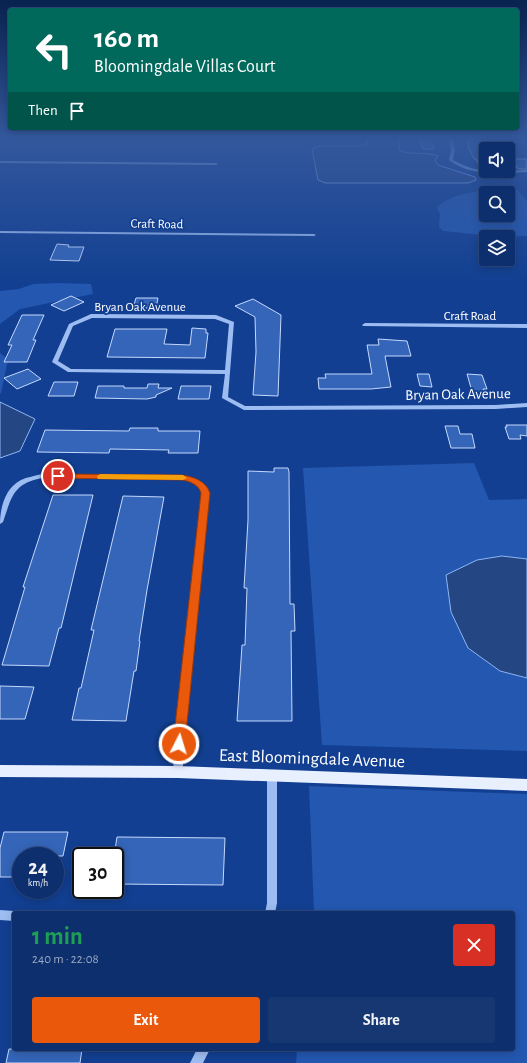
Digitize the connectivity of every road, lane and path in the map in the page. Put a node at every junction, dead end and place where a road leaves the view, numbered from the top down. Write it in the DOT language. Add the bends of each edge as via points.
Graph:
graph roads {
  1 [pos="0,232"];
  2 [pos="314,235"];
  3 [pos="365,325"];
  4 [pos="527,326"];
  5 [pos="228,372"];
  6 [pos="527,405"];
  7 [pos="0,522"];
  8 [pos="0,771"];
  9 [pos="178,772"];
  10 [pos="272,775"];
  11 [pos="527,785"];
  12 [pos="270,911"];
  13 [pos="0,915"];
  14 [pos="12,916"];
  15 [pos="203,1051"];
  16 [pos="196,1063"];
  1 -- 2 [label="street, Craft Road"];
  3 -- 4 [label="street, Craft Road"];
  5 -- 5 [label="street, Bryan Oak Avenue" via="70,371 55,362 71,325 91,316 216,317 232,323"];
  5 -- 6 [label="street, Bryan Oak Avenue" via="225,398 244,408 496,408"];
  7 -- 9 [label="street" via="12,489 17,484 42,476 182,478 192,479 204,487 206,493 179,736"];
  8 -- 9 [label="main road, East Bloomingdale Avenue"];
  9 -- 10 [label="main road, East Bloomingdale Avenue"];
  10 -- 11 [label="main road, East Bloomingdale Avenue"];
  10 -- 12 [label="street"];
  13 -- 14 [label="street"];
  15 -- 16 [label="street"];
}
